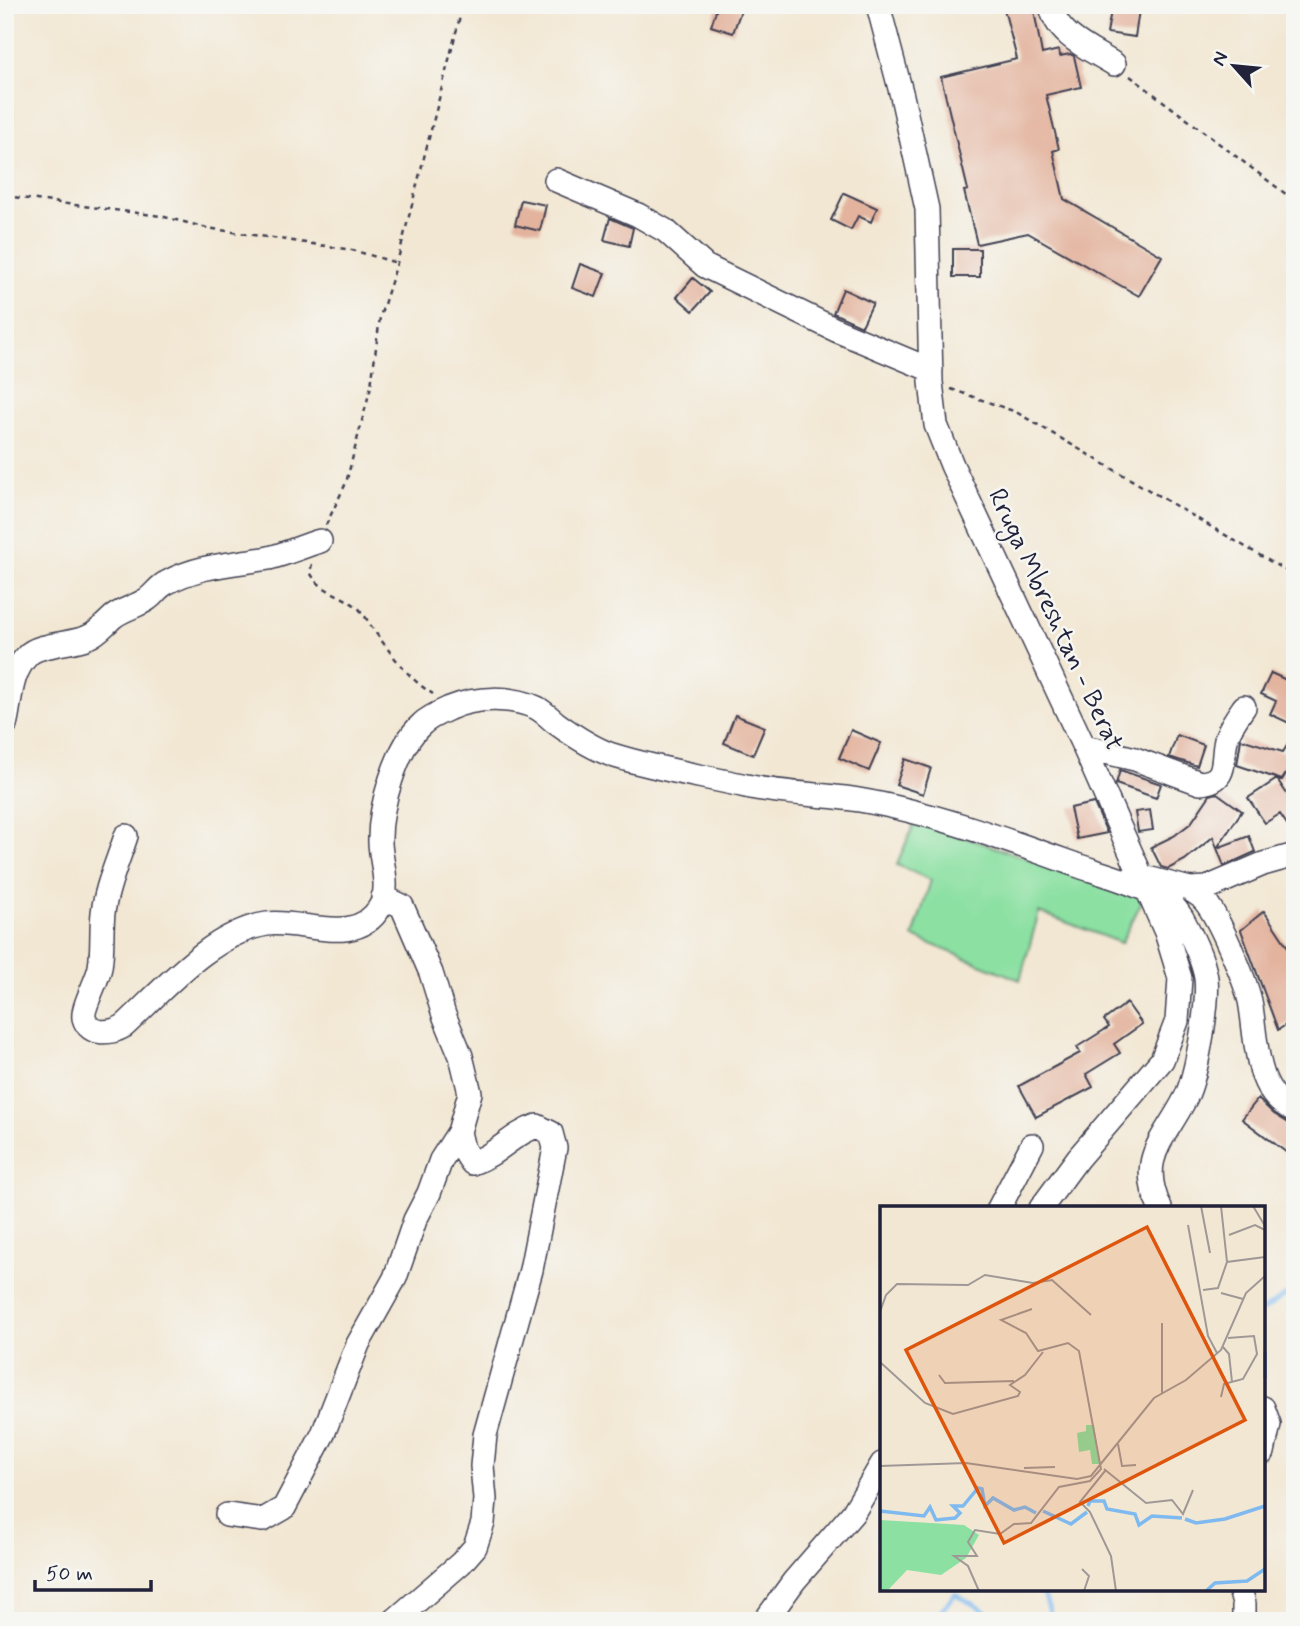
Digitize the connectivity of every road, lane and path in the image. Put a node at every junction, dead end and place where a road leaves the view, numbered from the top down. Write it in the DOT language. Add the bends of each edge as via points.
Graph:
graph roads {
  1 [pos="463,5"];
  2 [pos="878,5"];
  3 [pos="1051,5"];
  4 [pos="1114,64"];
  5 [pos="556,180"];
  6 [pos="5,196"];
  7 [pos="1295,201"];
  8 [pos="397,263"];
  9 [pos="931,376"];
  10 [pos="320,541"];
  11 [pos="1295,576"];
  12 [pos="454,706"];
  13 [pos="1244,707"];
  14 [pos="5,725"];
  15 [pos="1084,747"];
  16 [pos="126,836"];
  17 [pos="1295,855"];
  18 [pos="1143,883"];
  19 [pos="1190,890"];
  20 [pos="383,897"];
  21 [pos="1295,1110"];
  22 [pos="459,1132"];
  23 [pos="1032,1145"];
  24 [pos="1000,1206"];
  25 [pos="1042,1206"];
  26 [pos="1159,1206"];
  27 [pos="1265,1413"];
  28 [pos="1265,1443"];
  29 [pos="880,1467"];
  30 [pos="227,1514"];
  31 [pos="1241,1591"];
  32 [pos="394,1621"];
  33 [pos="765,1621"];
  34 [pos="1244,1621"];
  1 -- 8 [label="path"];
  2 -- 9 [label="street, Rruga Mbreshtan - Berat" via="927,209"];
  3 -- 4 [label="street" via="1059,27"];
  4 -- 7 [label="path"];
  5 -- 9 [label="street" via="666,231 705,266"];
  6 -- 8 [label="path" via="161,216 207,228 352,250"];
  8 -- 10 [label="path" via="380,317 370,386 346,483"];
  9 -- 11 [label="path" via="1016,412"];
  9 -- 15 [label="street, Rruga Mbreshtan - Berat" via="936,425 952,465"];
  10 -- 12 [label="path" via="310,572 316,585 360,610 421,687"];
  10 -- 14 [label="street" via="273,557 191,572 113,617 96,634 36,649 27,656 9,693"];
  12 -- 18 [label="street" via="509,700 536,708 581,741 609,754 758,789 860,800 923,815"];
  12 -- 20 [label="street" via="424,721 397,765 380,840"];
  13 -- 15 [label="street" via="1226,739 1224,766 1210,782 1200,783 1135,759"];
  15 -- 18 [label="street, Rruga Mbreshtan - Berat"];
  16 -- 20 [label="street" via="103,912 101,965 84,1011 91,1028 102,1032 124,1026 187,967 237,932 292,923 349,929 365,922"];
  17 -- 19 [label="street"];
  18 -- 19 [label="street"];
  18 -- 25 [label="street, Rruga Mbreshtan - Berat" via="1166,932 1180,978 1177,1021 1162,1060"];
  18 -- 26 [label="street" via="1172,904 1182,919 1200,956 1206,985 1192,1082 1151,1164"];
  19 -- 21 [label="street" via="1214,914 1249,999 1264,1078 1274,1094"];
  20 -- 22 [label="street" via="401,906 461,1056 470,1093"];
  22 -- 30 [label="street" via="441,1160 395,1278 358,1345 323,1434 284,1508 263,1520"];
  22 -- 32 [label="street" via="472,1163 488,1158 522,1131 537,1126 551,1133 555,1149 531,1270 485,1435 484,1523 475,1548"];
  23 -- 24 [label="street"];
  27 -- 28 [label="street" via="1269,1424"];
  29 -- 33 [label="street" via="853,1513"];
  31 -- 34 [label="street"];
}
